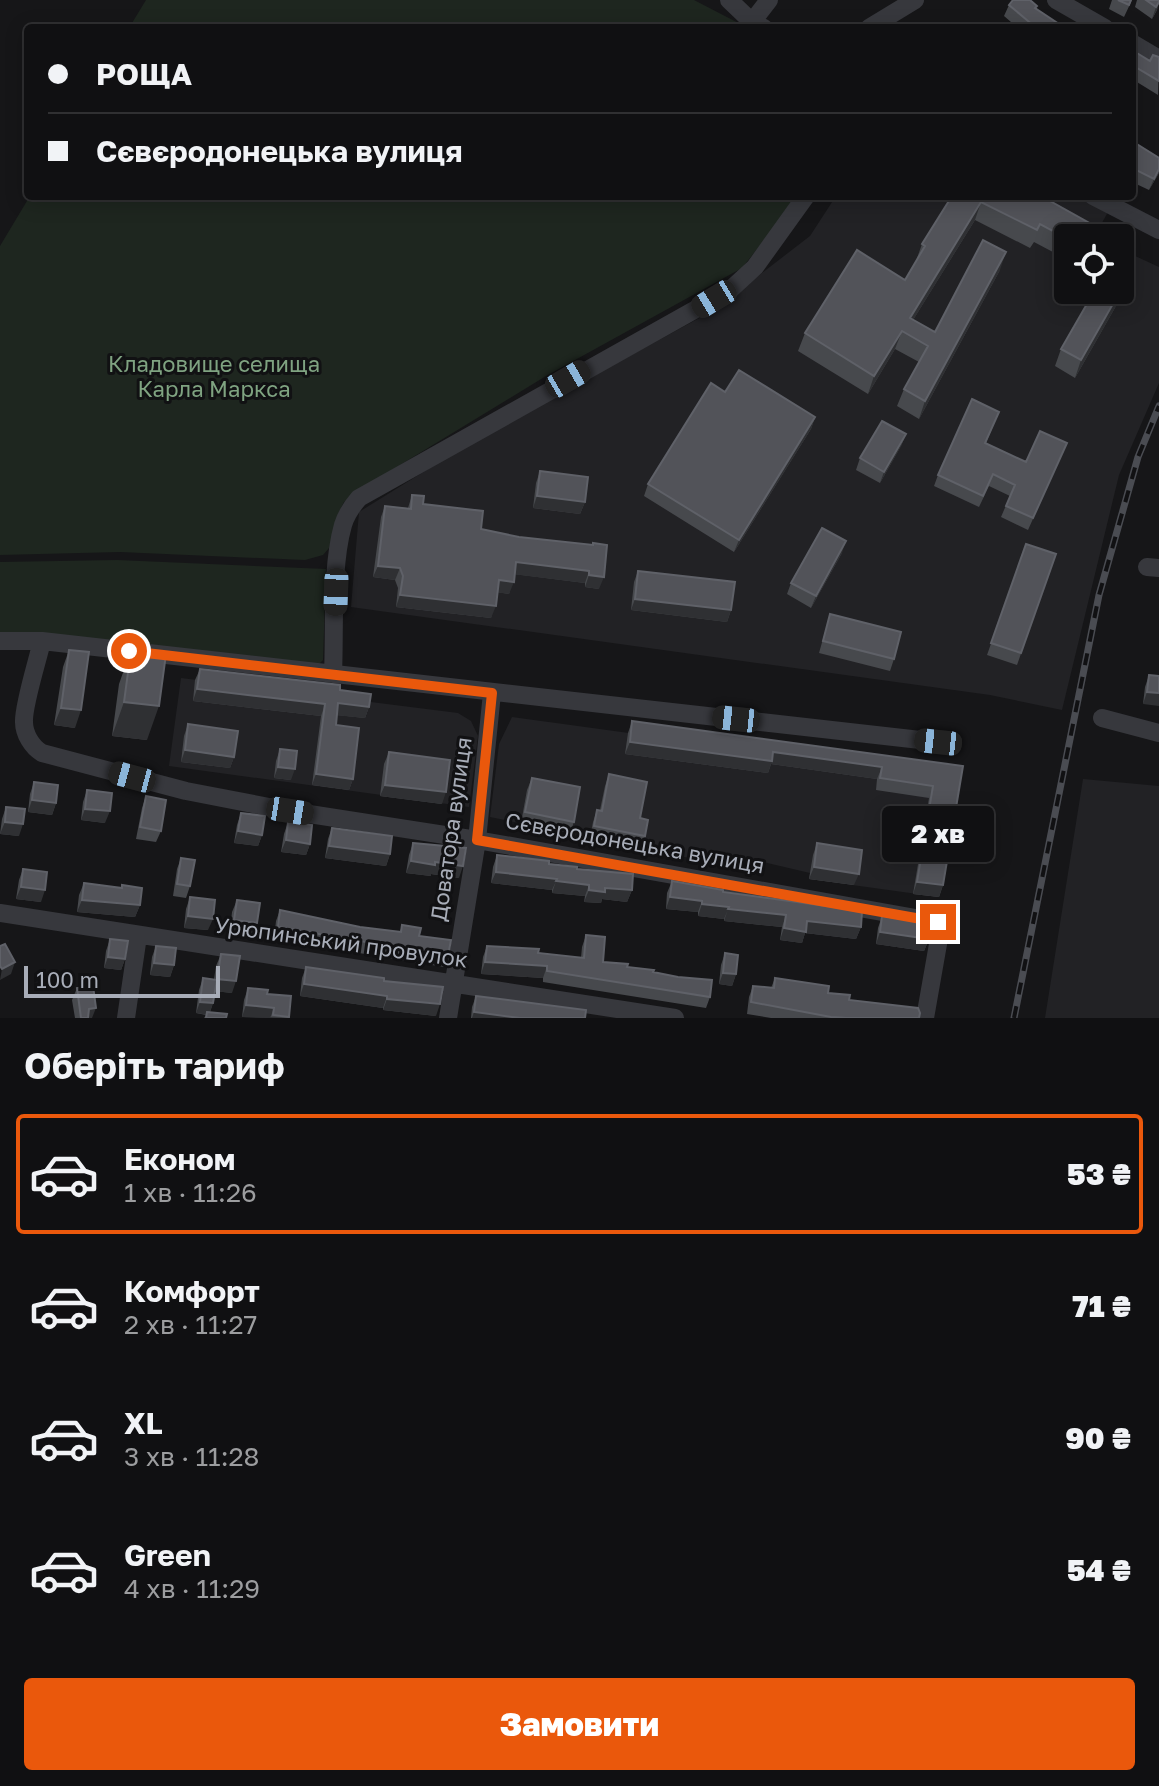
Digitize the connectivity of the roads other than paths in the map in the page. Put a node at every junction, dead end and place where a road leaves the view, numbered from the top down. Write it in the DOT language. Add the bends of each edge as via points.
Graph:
graph roads {
  1 [pos="729,0"];
  2 [pos="769,0"];
  3 [pos="915,0"];
  4 [pos="1056,0"];
  5 [pos="757,24"];
  6 [pos="758,24"];
  7 [pos="876,24"];
  8 [pos="1098,24"];
  9 [pos="1136,45"];
  10 [pos="1159,59"];
  11 [pos="803,200"];
  12 [pos="1101,200"];
  13 [pos="1159,230"];
  14 [pos="0,641"];
  15 [pos="42,641"];
  16 [pos="333,674"];
  17 [pos="492,693"];
  18 [pos="1102,718"];
  19 [pos="1159,733"];
  20 [pos="938,742"];
  21 [pos="477,840"];
  22 [pos="0,913"];
  23 [pos="138,936"];
  24 [pos="454,983"];
  25 [pos="126,1018"];
  26 [pos="448,1018"];
  27 [pos="675,1018"];
  28 [pos="925,1018"];
  1 -- 5 [label="street"];
  2 -- 6 [label="street"];
  3 -- 7 [label="street"];
  4 -- 8 [label="street"];
  9 -- 10 [label="street"];
  11 -- 16 [label="street" via="755,267 730,290 359,498 343,524"];
  12 -- 13 [label="street"];
  14 -- 15 [label="street"];
  15 -- 16 [label="street"];
  15 -- 21 [label="street, Сєвєродонецька вулиця" via="24,721 34,748 42,753 186,791"];
  16 -- 17 [label="street"];
  17 -- 20 [label="street"];
  17 -- 21 [label="street, Доватора вулиця"];
  18 -- 19 [label="street"];
  21 -- 24 [label="street, Доватора вулиця"];
  21 -- 28 [label="street, Сєвєродонецька вулиця" via="938,922"];
  22 -- 23 [label="street, Урюпинський провулок"];
  23 -- 24 [label="street, Урюпинський провулок"];
  23 -- 25 [label="street"];
  24 -- 26 [label="street, Доватора вулиця"];
  24 -- 27 [label="street, Урюпинський провулок"];
}
